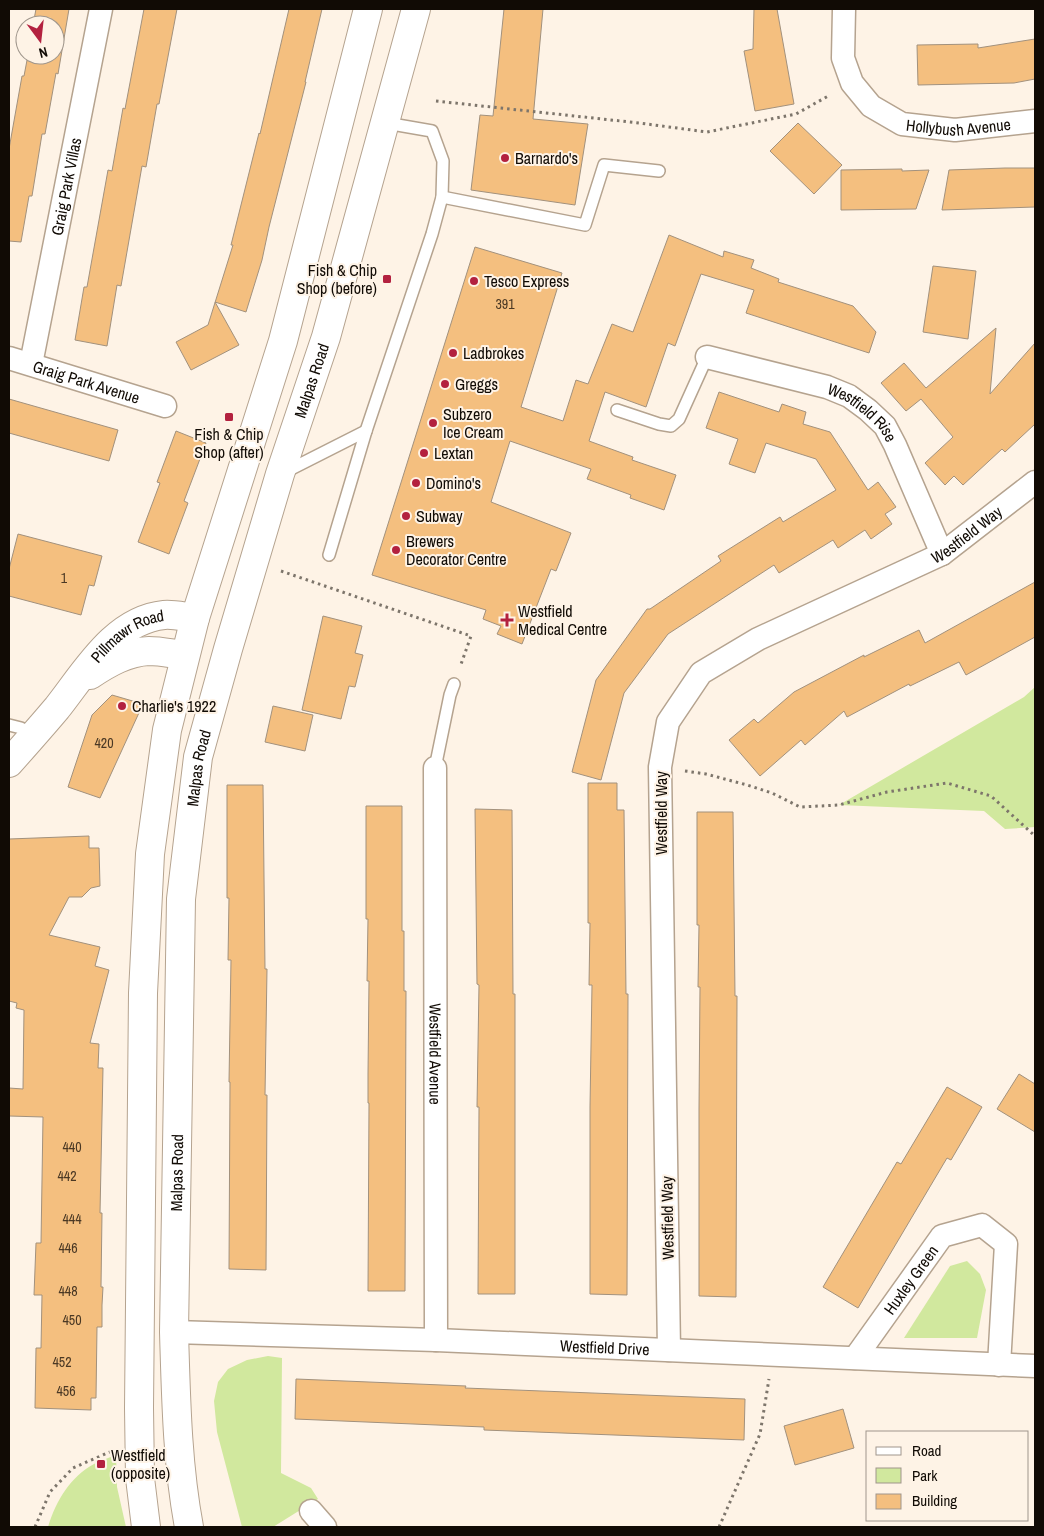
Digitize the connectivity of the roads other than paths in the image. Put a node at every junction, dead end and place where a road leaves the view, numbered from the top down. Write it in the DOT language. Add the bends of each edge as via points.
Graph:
graph roads {
  1 [pos="101,9"];
  2 [pos="368,9"];
  3 [pos="416,9"];
  4 [pos="844,9"];
  5 [pos="1035,120"];
  6 [pos="386,124"];
  7 [pos="659,171"];
  8 [pos="442,196"];
  9 [pos="707,357"];
  10 [pos="9,358"];
  11 [pos="31,364"];
  12 [pos="166,406"];
  13 [pos="617,410"];
  14 [pos="366,431"];
  15 [pos="280,474"];
  16 [pos="1035,482"];
  17 [pos="942,554"];
  18 [pos="329,555"];
  19 [pos="195,618"];
  20 [pos="228,649"];
  21 [pos="185,655"];
  22 [pos="454,684"];
  23 [pos="75,685"];
  24 [pos="21,731"];
  25 [pos="9,764"];
  26 [pos="435,768"];
  27 [pos="174,1332"];
  28 [pos="436,1340"];
  29 [pos="669,1350"];
  30 [pos="855,1358"];
  31 [pos="999,1365"];
  32 [pos="1035,1366"];
  33 [pos="146,1527"];
  34 [pos="189,1527"];
  1 -- 11 [label="street, Graig Park Villas"];
  2 -- 19 [label="main road" via="283,341"];
  3 -- 6 [label="main road, Malpas Road"];
  4 -- 5 [label="street, Hollybush Avenue" via="843,58 852,83 871,106 902,124 955,130"];
  6 -- 8 [label="lane" via="432,131 443,161"];
  6 -- 15 [label="main road, Malpas Road" via="326,337"];
  7 -- 8 [label="lane" via="604,165 585,225"];
  8 -- 14 [label="lane"];
  9 -- 13 [label="lane" via="679,419 671,426"];
  9 -- 17 [label="street, Westfield Rise" via="827,387 849,396 868,410 885,426 895,445"];
  10 -- 11 [label="street, Graig Park Avenue"];
  11 -- 12 [label="street, Graig Park Avenue"];
  14 -- 15 [label="lane"];
  14 -- 18 [label="lane"];
  15 -- 20 [label="main road, Malpas Road"];
  16 -- 17 [label="street, Westfield Way"];
  17 -- 29 [label="street, Westfield Way" via="758,640 701,673 668,722 660,767"];
  19 -- 20 [label="main road"];
  19 -- 21 [label="main road"];
  19 -- 23 [label="main road, Pillmawr Road" via="164,615 140,622 100,652"];
  20 -- 21 [label="main road, Pillmawr Road"];
  20 -- 27 [label="main road, Malpas Road" via="198,757 181,899"];
  21 -- 23 [label="main road, Pillmawr Road" via="150,651 130,655 107,664"];
  21 -- 33 [label="main road" via="167,730 150,854 144,974 139,1347 140,1478"];
  22 -- 26 [label="lane"];
  23 -- 24 [label="main road, Pillmawr Road"];
  24 -- 25 [label="main road, Pillmawr Road"];
  26 -- 28 [label="street, Westfield Avenue"];
  27 -- 28 [label="street, Westfield Drive"];
  27 -- 34 [label="main road, Malpas Road" via="183,1488"];
  28 -- 29 [label="street, Westfield Drive"];
  29 -- 30 [label="street, Westfield Drive"];
  30 -- 31 [label="street, Westfield Drive"];
  30 -- 31 [label="street, Huxley Green" via="942,1236 982,1225 1006,1244"];
  31 -- 32 [label="street, Westfield Drive"];
}
